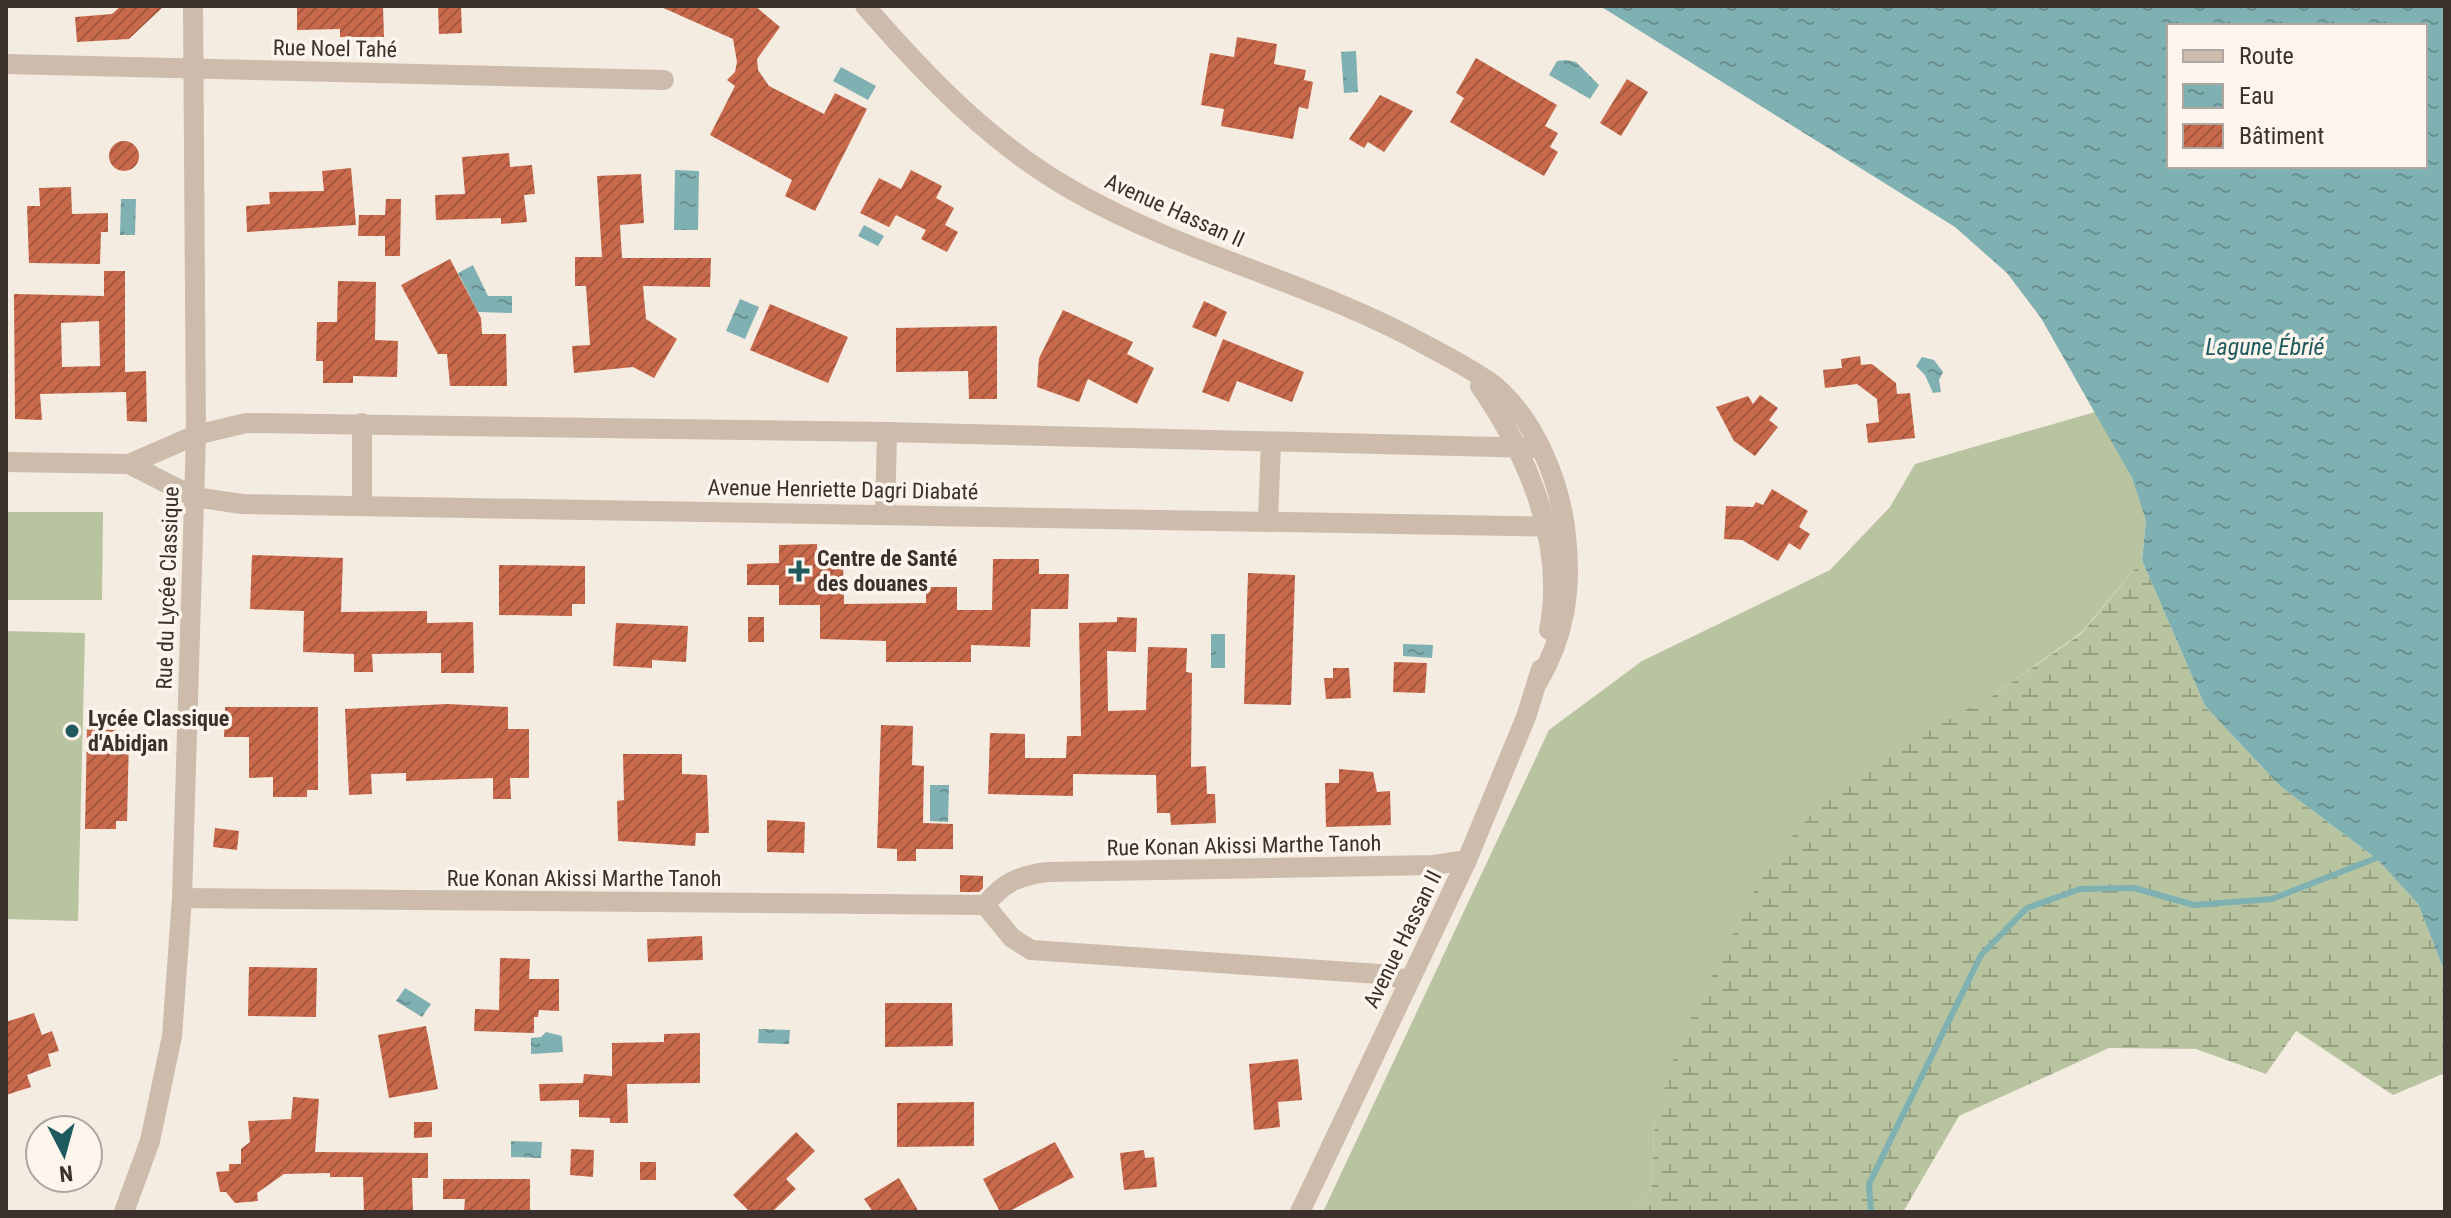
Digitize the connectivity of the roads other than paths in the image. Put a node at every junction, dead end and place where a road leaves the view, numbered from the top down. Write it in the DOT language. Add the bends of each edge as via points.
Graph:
graph roads {
  1 [pos="193,6"];
  2 [pos="865,6"];
  3 [pos="6,64"];
  4 [pos="193,68"];
  5 [pos="664,80"];
  6 [pos="1469,370"];
  7 [pos="362,423"];
  8 [pos="887,432"];
  9 [pos="196,435"];
  10 [pos="1271,442"];
  11 [pos="1518,446"];
  12 [pos="1541,448"];
  13 [pos="6,462"];
  14 [pos="129,464"];
  15 [pos="194,497"];
  16 [pos="362,506"];
  17 [pos="885,514"];
  18 [pos="1268,521"];
  19 [pos="1555,527"];
  20 [pos="1467,860"];
  21 [pos="182,898"];
  22 [pos="985,905"];
  23 [pos="1408,980"];
  24 [pos="124,1212"];
  25 [pos="1300,1212"];
  1 -- 4 [label="street, Rue du Lycée Classique"];
  2 -- 6 [label="street, Avenue Hassan II" via="977,123 1071,189 1136,224 1367,315"];
  3 -- 4 [label="street, Rue Noel Tahé"];
  4 -- 5 [label="street, Rue Noel Tahé"];
  4 -- 9 [label="street, Rue du Lycée Classique"];
  6 -- 11 [label="street, Avenue Hassan II"];
  6 -- 12 [label="street, Avenue Hassan II" via="1496,387"];
  7 -- 8 [label="street, Avenue Henriette Dagri Diabaté"];
  7 -- 9 [label="street, Avenue Henriette Dagri Diabaté" via="246,423"];
  7 -- 16 [label="street"];
  8 -- 10 [label="street, Avenue Henriette Dagri Diabaté"];
  8 -- 17 [label="street"];
  9 -- 14 [label="street, Avenue Henriette Dagri Diabaté"];
  9 -- 15 [label="street, Rue du Lycée Classique"];
  10 -- 11 [label="street, Avenue Henriette Dagri Diabaté"];
  10 -- 18 [label="street"];
  11 -- 12 [label="street, Avenue Henriette Dagri Diabaté"];
  11 -- 19 [label="street, Avenue Hassan II"];
  12 -- 19 [label="street, Avenue Hassan II"];
  13 -- 14 [label="street, Avenue Henriette Dagri Diabaté"];
  14 -- 15 [label="street, Avenue Henriette Dagri Diabaté"];
  15 -- 16 [label="street, Avenue Henriette Dagri Diabaté" via="242,504"];
  15 -- 21 [label="street, Rue du Lycée Classique"];
  16 -- 17 [label="street, Avenue Henriette Dagri Diabaté"];
  17 -- 18 [label="street, Avenue Henriette Dagri Diabaté"];
  18 -- 19 [label="street, Avenue Henriette Dagri Diabaté"];
  19 -- 20 [label="street, Avenue Hassan II" via="1553,612 1538,682"];
  20 -- 22 [label="street, Rue Konan Akissi Marthe Tanoh" via="1434,865 1047,872 1018,876"];
  20 -- 23 [label="street, Avenue Hassan II"];
  21 -- 22 [label="street, Rue Konan Akissi Marthe Tanoh"];
  21 -- 24 [label="street, Rue du Lycée Classique" via="172,1036 150,1141"];
  22 -- 23 [label="street" via="1012,938 1031,950"];
  23 -- 25 [label="street, Avenue Hassan II"];
}
